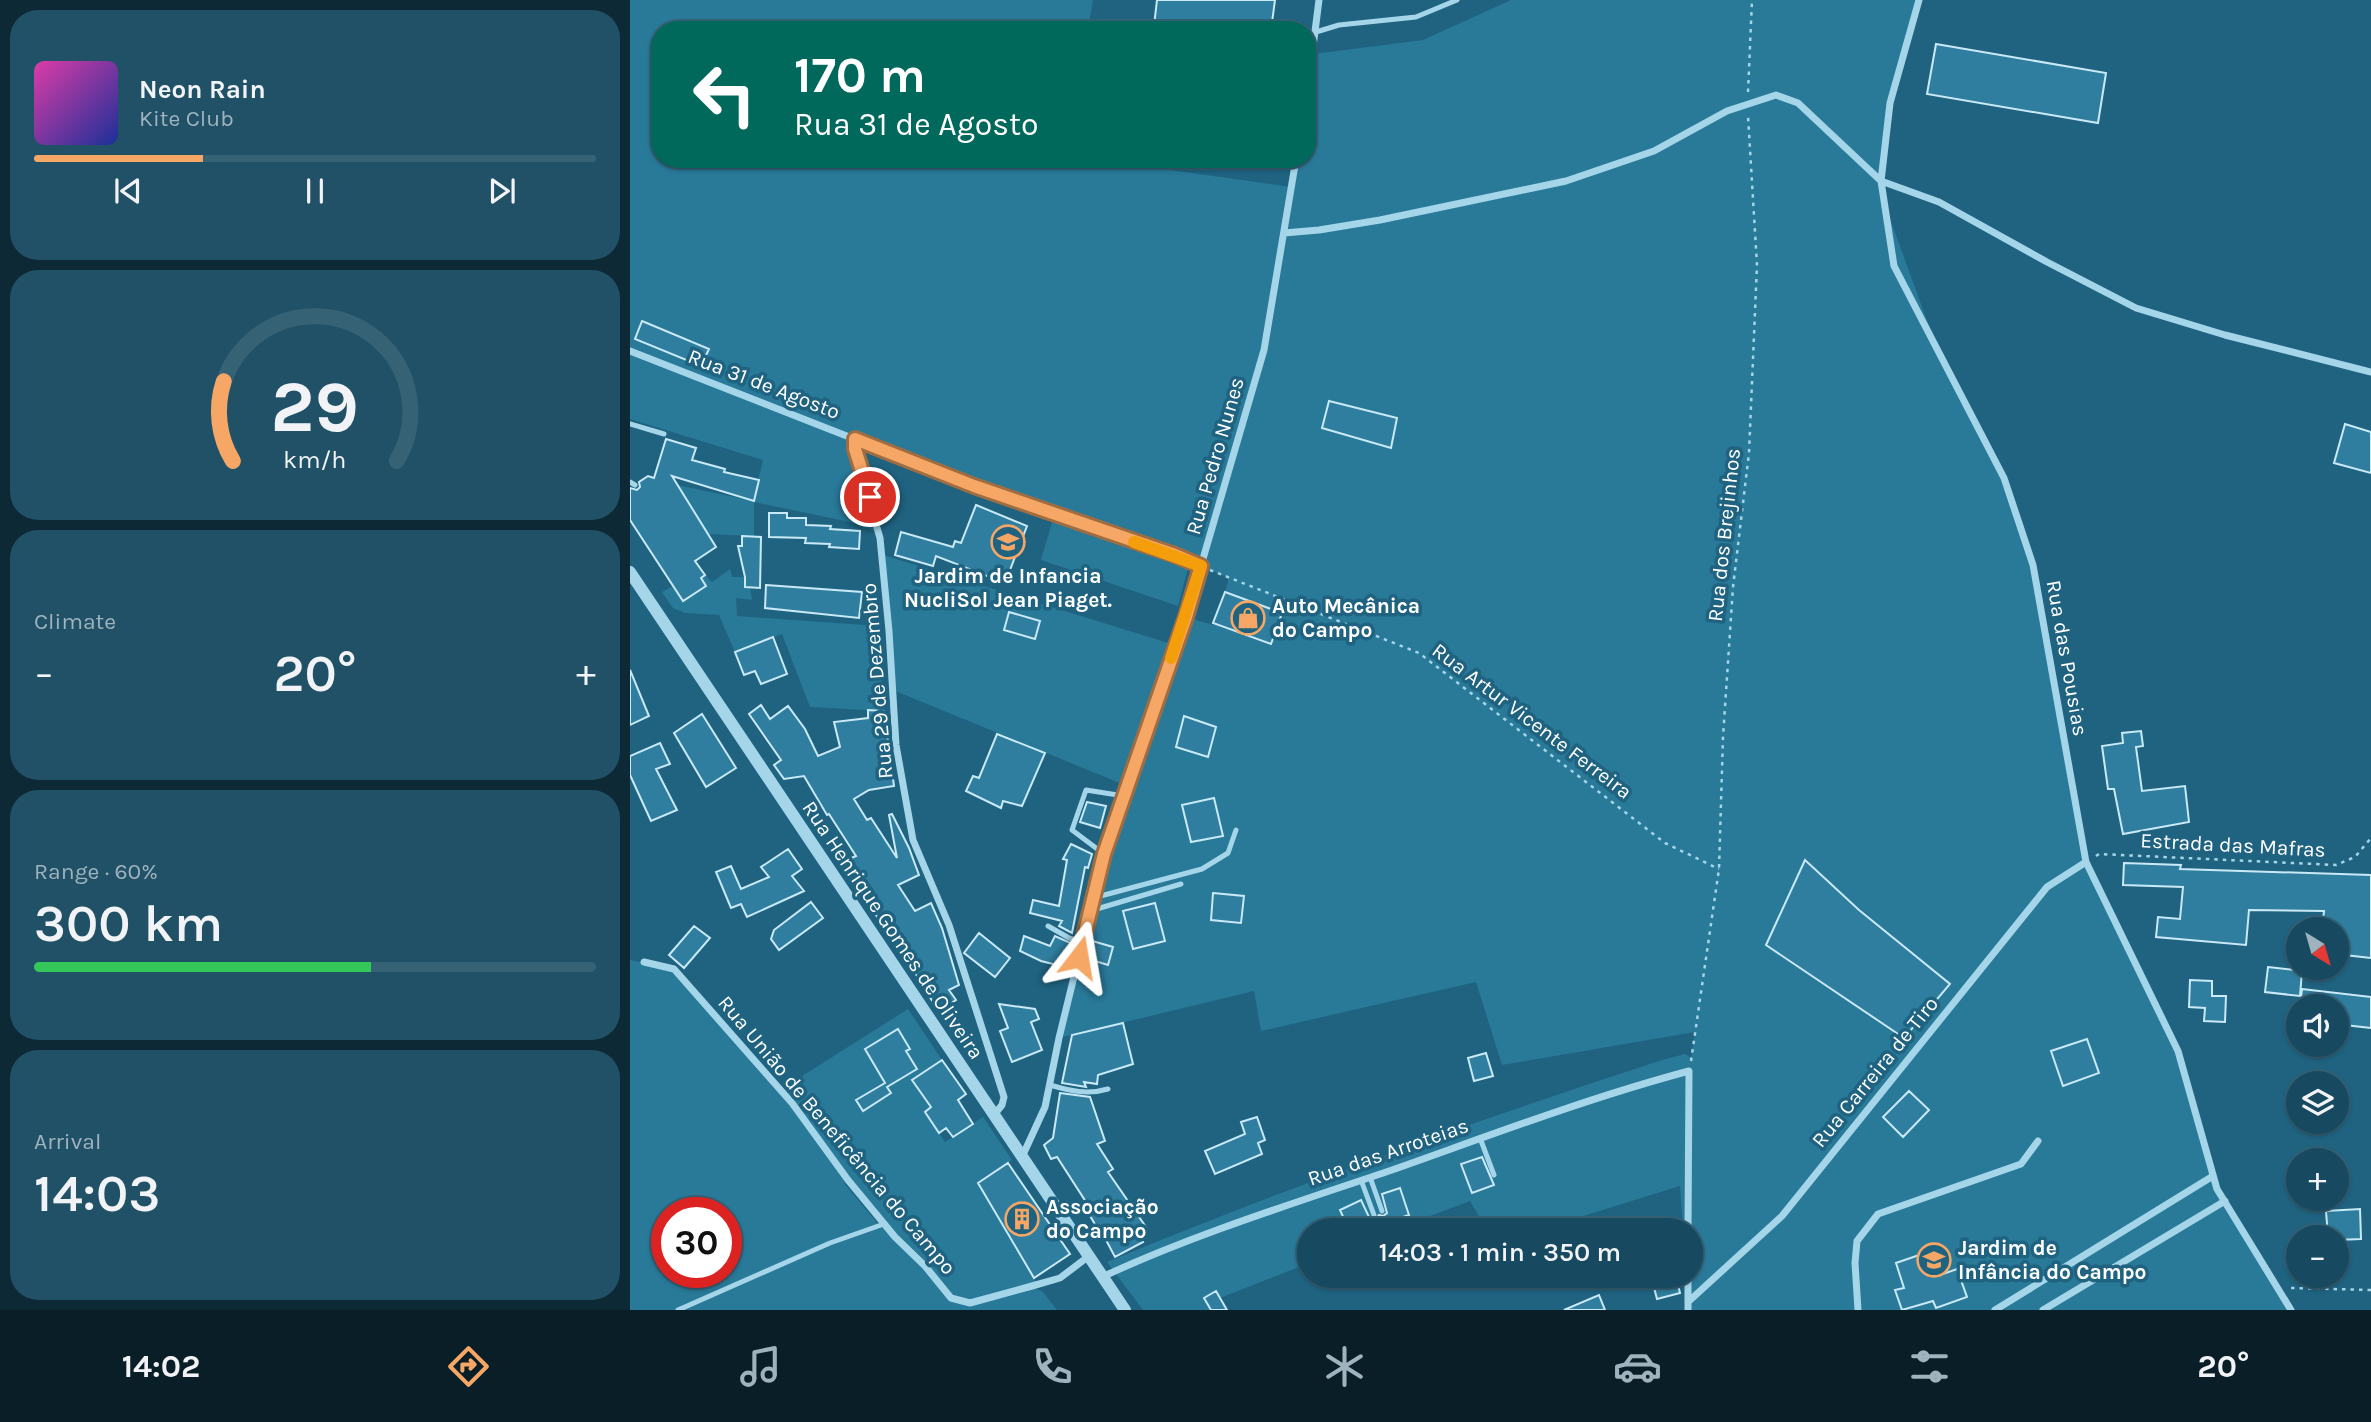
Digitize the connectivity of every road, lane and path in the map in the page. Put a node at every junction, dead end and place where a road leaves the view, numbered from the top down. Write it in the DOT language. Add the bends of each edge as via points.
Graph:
graph roads {
  1 [pos="1319,0"];
  2 [pos="1457,0"];
  3 [pos="1752,0"];
  4 [pos="1919,0"];
  5 [pos="1316,32"];
  6 [pos="1748,104"];
  7 [pos="1295,168"];
  8 [pos="1881,181"];
  9 [pos="1284,233"];
  10 [pos="630,351"];
  11 [pos="2371,372"];
  12 [pos="630,424"];
  13 [pos="664,435"];
  14 [pos="855,439"];
  15 [pos="1201,566"];
  16 [pos="630,572"];
  17 [pos="1124,796"];
  18 [pos="1236,830"];
  19 [pos="2371,838"];
  20 [pos="1104,854"];
  21 [pos="2085,863"];
  22 [pos="1719,869"];
  23 [pos="1181,884"];
  24 [pos="1093,898"];
  25 [pos="1090,911"];
  26 [pos="1048,926"];
  27 [pos="1083,942"];
  28 [pos="645,962"];
  29 [pos="1689,1071"];
  30 [pos="1051,1086"];
  31 [pos="1108,1088"];
  32 [pos="994,1115"];
  33 [pos="1480,1138"];
  34 [pos="2038,1141"];
  35 [pos="1022,1157"];
  36 [pos="1494,1175"];
  37 [pos="2213,1176"];
  38 [pos="1370,1177"];
  39 [pos="1361,1180"];
  40 [pos="2225,1201"];
  41 [pos="1382,1212"];
  42 [pos="1374,1215"];
  43 [pos="1688,1218"];
  44 [pos="884,1224"];
  45 [pos="1089,1256"];
  46 [pos="1102,1277"];
  47 [pos="2277,1287"];
  48 [pos="1688,1288"];
  49 [pos="2371,1290"];
  50 [pos="1688,1306"];
  51 [pos="2287,1309"];
  52 [pos="678,1310"];
  53 [pos="1125,1310"];
  54 [pos="1858,1310"];
  55 [pos="1995,1310"];
  56 [pos="2043,1310"];
  1 -- 5 [label="street"];
  2 -- 5 [label="lane" via="1416,17 1339,25"];
  3 -- 6 [label="path, Rua dos Brejinhos"];
  4 -- 8 [label="street, Rua das Pousias" via="1890,103"];
  6 -- 8 [label="street" via="1776,95 1798,103"];
  6 -- 9 [label="street" via="1654,151 1566,181 1380,220"];
  6 -- 22 [label="path, Rua dos Brejinhos" via="1756,278 1749,453 1733,587 1723,737"];
  7 -- 9 [label="street, Rua Pedro Nunes"];
  8 -- 11 [label="street" via="1939,202 2136,308"];
  8 -- 21 [label="street, Rua das Pousias" via="1894,266 2004,478 2033,565"];
  9 -- 15 [label="street, Rua Pedro Nunes" via="1264,350"];
  10 -- 14 [label="street, Rua 31 de Agosto"];
  12 -- 13 [label="lane"];
  14 -- 15 [label="street, Rua 31 de Agosto"];
  14 -- 32 [label="street, Rua 29 de Dezembro" via="880,538 896,746 913,840 949,925 1004,1097"];
  15 -- 17 [label="street, Rua Pedro Nunes"];
  15 -- 22 [label="path, Rua Artur Vicente Ferreira" via="1419,653 1665,842"];
  16 -- 32 [label="street, Rua Henrique Gomes de Oliveira"];
  17 -- 20 [label="street, Rua Pedro Nunes"];
  17 -- 20 [label="lane" via="1086,790 1072,830"];
  18 -- 24 [label="lane" via="1228,853 1202,869"];
  19 -- 21 [label="path, Estrada das Mafras" via="2355,858 2336,865 2099,854"];
  20 -- 24 [label="street, Rua Pedro Nunes"];
  21 -- 37 [label="street, Rua das Pousias" via="2178,1051"];
  21 -- 50 [label="street, Rua Carreira de Tiro" via="2047,887 1782,1216"];
  22 -- 29 [label="path, Rua dos Brejinhos"];
  23 -- 25 [label="lane"];
  24 -- 25 [label="street, Rua Pedro Nunes"];
  25 -- 27 [label="street, Rua Pedro Nunes"];
  26 -- 27 [label="lane"];
  27 -- 30 [label="street, Rua Pedro Nunes"];
  28 -- 44 [label="street, Rua União de Beneficência do Campo" via="674,969 792,1103"];
  29 -- 33 [label="street, Rua das Arroteias"];
  29 -- 43 [label="street"];
  30 -- 31 [label="lane" via="1094,1093"];
  30 -- 35 [label="street, Rua Pedro Nunes"];
  32 -- 35 [label="street, Rua Henrique Gomes de Oliveira"];
  33 -- 36 [label="lane"];
  33 -- 38 [label="street, Rua das Arroteias"];
  34 -- 54 [label="street" via="2021,1164 1878,1214 1857,1241"];
  35 -- 45 [label="street, Rua Henrique Gomes de Oliveira"];
  37 -- 40 [label="street, Rua das Pousias"];
  37 -- 55 [label="street"];
  38 -- 39 [label="street, Rua das Arroteias"];
  38 -- 41 [label="lane"];
  39 -- 42 [label="lane"];
  39 -- 46 [label="street, Rua das Arroteias"];
  40 -- 47 [label="street, Rua das Pousias"];
  40 -- 56 [label="street"];
  44 -- 45 [label="street, Rua União de Beneficência do Campo" via="951,1298 970,1303 1060,1278"];
  44 -- 52 [label="lane"];
  45 -- 46 [label="street, Rua Henrique Gomes de Oliveira"];
  46 -- 53 [label="street, Rua Henrique Gomes de Oliveira"];
  47 -- 49 [label="path"];
  47 -- 51 [label="street, Rua das Pousias"];
  48 -- 50 [label="street"];
}
